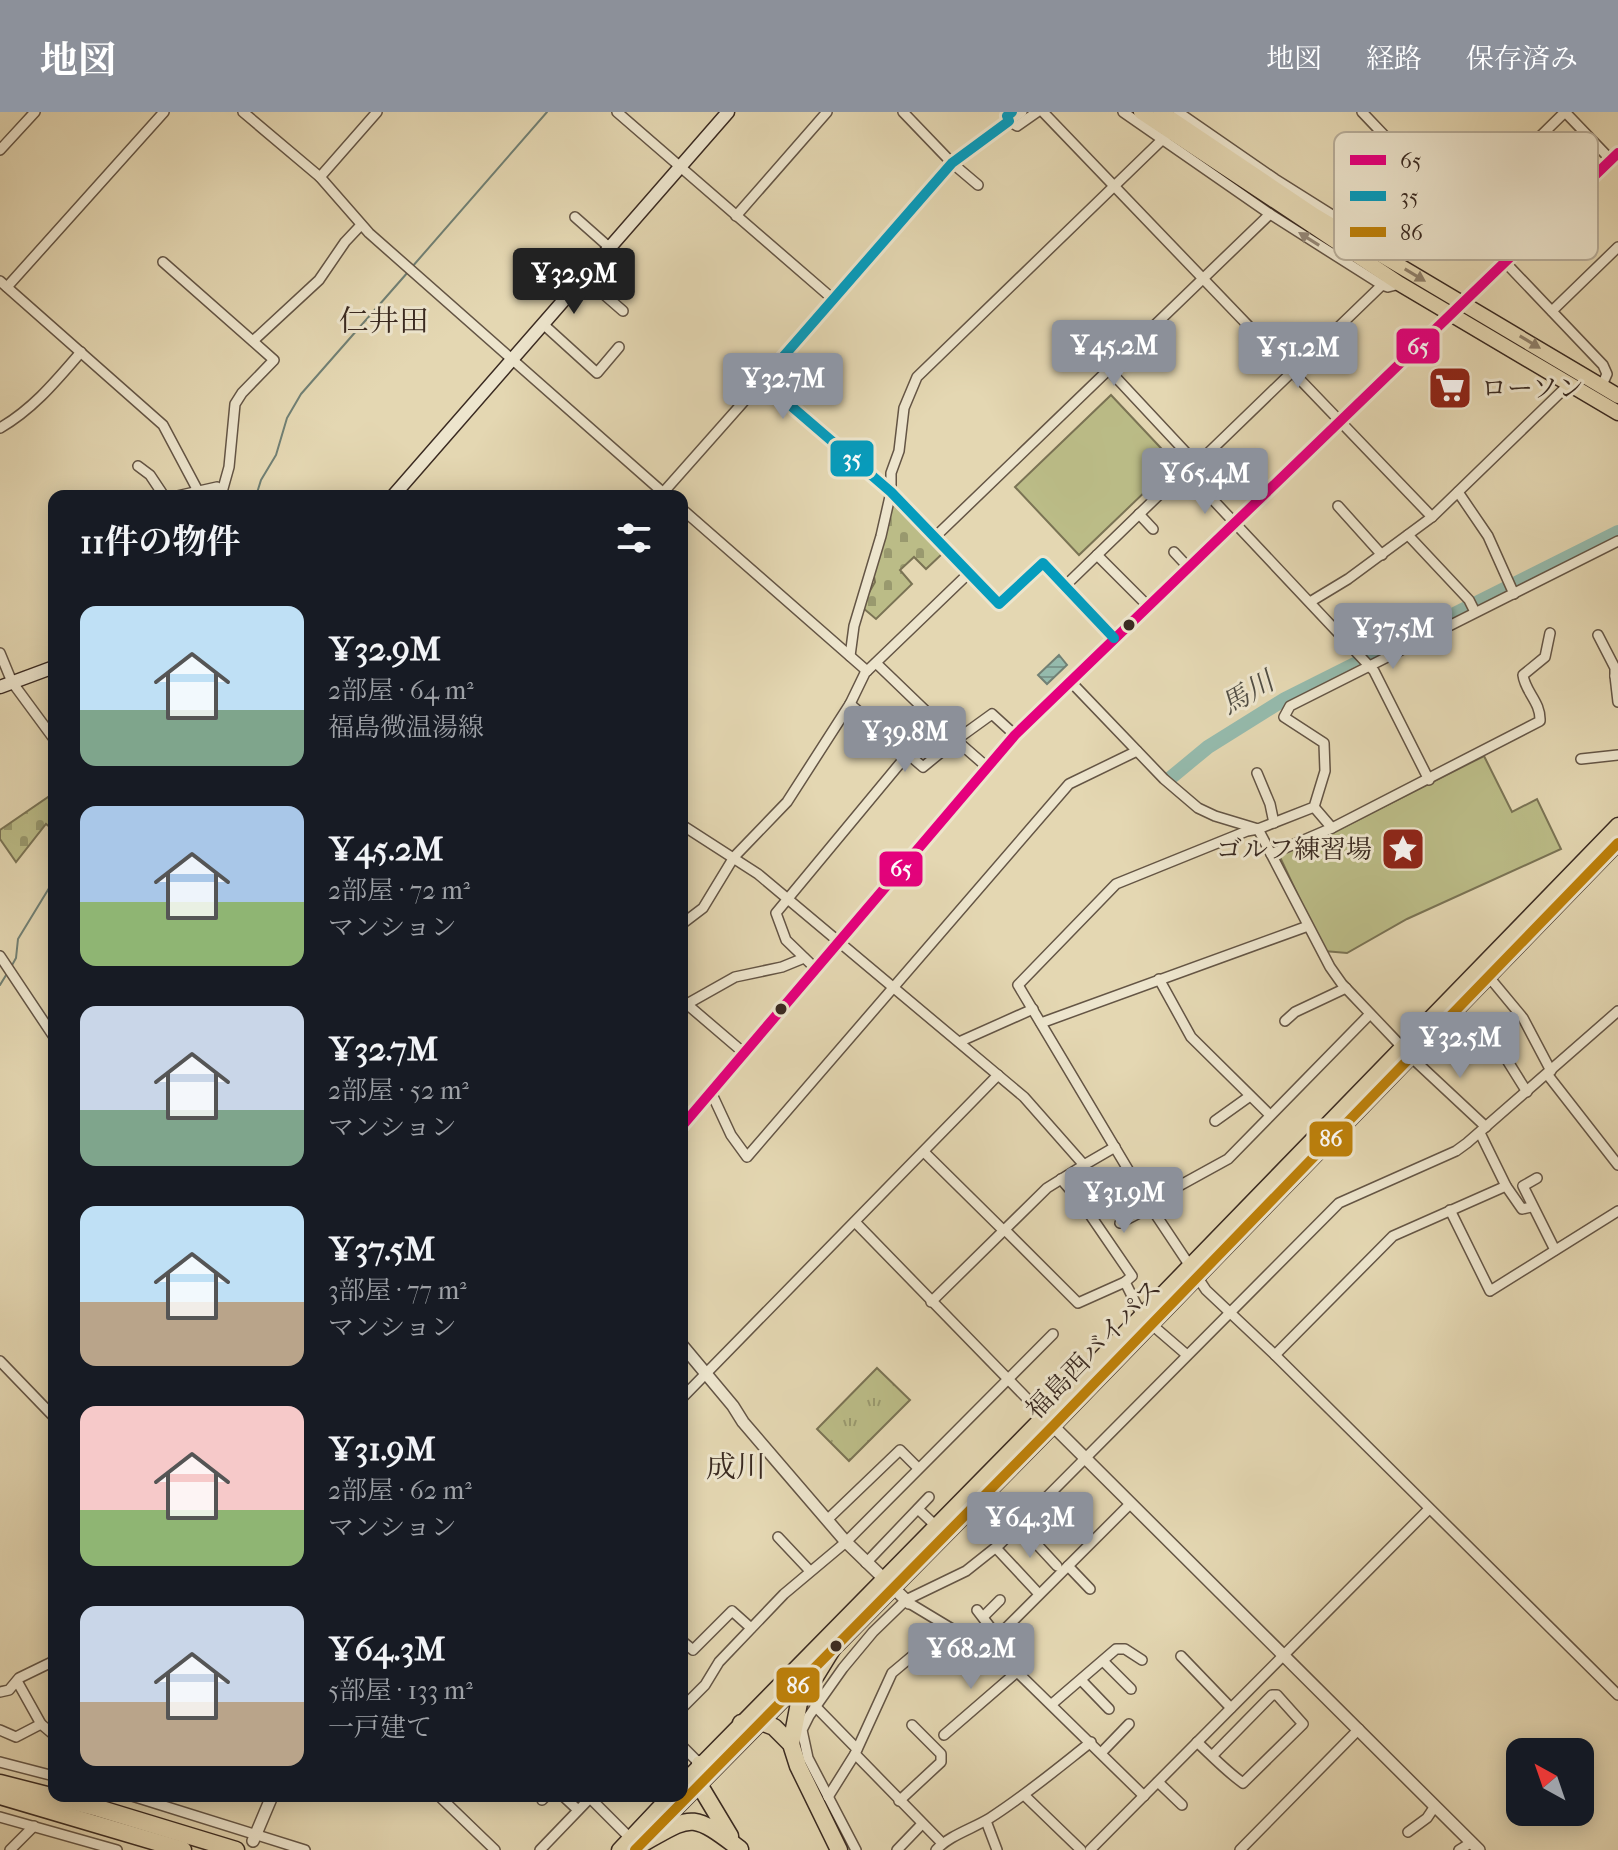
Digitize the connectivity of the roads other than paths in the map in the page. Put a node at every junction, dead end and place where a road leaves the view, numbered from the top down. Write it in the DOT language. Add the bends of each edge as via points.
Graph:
graph roads {
  1 [pos="35,112"];
  2 [pos="164,112"];
  3 [pos="243,112"];
  4 [pos="377,112"];
  5 [pos="617,112"];
  6 [pos="728,112"];
  7 [pos="827,112"];
  8 [pos="903,112"];
  9 [pos="1022,112"];
  10 [pos="1037,112"];
  11 [pos="1043,112"];
  12 [pos="1123,112"];
  13 [pos="1141,112"];
  14 [pos="1161,112"];
  15 [pos="1178,112"];
  16 [pos="1362,112"];
  17 [pos="1567,113"];
  18 [pos="1010,116"];
  19 [pos="1381,132"];
  20 [pos="1547,132"];
  21 [pos="1586,132"];
  22 [pos="1166,136"];
  23 [pos="1598,145"];
  24 [pos="0,150"];
  25 [pos="1614,161"];
  26 [pos="952,163"];
  27 [pos="680,167"];
  28 [pos="1598,176"];
  29 [pos="320,177"];
  30 [pos="978,185"];
  31 [pos="1114,186"];
  32 [pos="1270,214"];
  33 [pos="736,216"];
  34 [pos="1334,216"];
  35 [pos="575,217"];
  36 [pos="361,225"];
  37 [pos="1334,227"];
  38 [pos="1334,242"];
  39 [pos="1618,247"];
  40 [pos="610,248"];
  41 [pos="1334,255"];
  42 [pos="1343,260"];
  43 [pos="1362,260"];
  44 [pos="1390,260"];
  45 [pos="1505,261"];
  46 [pos="163,262"];
  47 [pos="584,277"];
  48 [pos="1204,279"];
  49 [pos="4,284"];
  50 [pos="1400,284"];
  51 [pos="1382,285"];
  52 [pos="834,300"];
  53 [pos="1462,303"];
  54 [pos="623,311"];
  55 [pos="1552,311"];
  56 [pos="1450,315"];
  57 [pos="543,324"];
  58 [pos="253,341"];
  59 [pos="619,347"];
  60 [pos="81,352"];
  61 [pos="1516,354"];
  62 [pos="512,360"];
  63 [pos="1109,370"];
  64 [pos="1293,371"];
  65 [pos="762,381"];
  66 [pos="1602,385"];
  67 [pos="1563,390"];
  68 [pos="1618,393"];
  69 [pos="1595,399"];
  70 [pos="1618,413"];
  71 [pos="1341,421"];
  72 [pos="1618,421"];
  73 [pos="0,428"];
  74 [pos="1194,461"];
  75 [pos="138,466"];
  76 [pos="1200,486"];
  77 [pos="197,489"];
  78 [pos="160,490"];
  79 [pos="194,490"];
  80 [pos="220,490"];
  81 [pos="225,490"];
  82 [pos="398,490"];
  83 [pos="658,490"];
  84 [pos="668,490"];
  85 [pos="891,492"];
  86 [pos="1458,492"];
  87 [pos="1338,506"];
  88 [pos="688,514"];
  89 [pos="1139,514"];
  90 [pos="1432,517"];
  91 [pos="1234,523"];
  92 [pos="1153,529"];
  93 [pos="1408,535"];
  94 [pos="935,537"];
  95 [pos="1618,541"];
  96 [pos="1174,552"];
  97 [pos="1097,555"];
  98 [pos="1382,555"];
  99 [pos="1188,567"];
  100 [pos="969,573"];
  101 [pos="1065,586"];
  102 [pos="1511,589"];
  103 [pos="1310,602"];
  104 [pos="1148,606"];
  105 [pos="1472,607"];
  106 [pos="1550,633"];
  107 [pos="1598,635"];
  108 [pos="1114,638"];
  109 [pos="0,653"];
  110 [pos="850,656"];
  111 [pos="1365,662"];
  112 [pos="876,663"];
  113 [pos="48,669"];
  114 [pos="867,671"];
  115 [pos="1616,675"];
  116 [pos="1070,681"];
  117 [pos="6,685"];
  118 [pos="1618,702"];
  119 [pos="850,704"];
  120 [pos="48,732"];
  121 [pos="1015,735"];
  122 [pos="956,740"];
  123 [pos="1137,751"];
  124 [pos="907,755"];
  125 [pos="1618,755"];
  126 [pos="1581,759"];
  127 [pos="987,767"];
  128 [pos="1257,773"];
  129 [pos="1429,780"];
  130 [pos="1314,807"];
  131 [pos="1274,823"];
  132 [pos="1618,825"];
  133 [pos="1332,828"];
  134 [pos="688,829"];
  135 [pos="1258,829"];
  136 [pos="1618,843"];
  137 [pos="1271,854"];
  138 [pos="734,857"];
  139 [pos="786,898"];
  140 [pos="688,919"];
  141 [pos="1308,926"];
  142 [pos="838,942"];
  143 [pos="0,956"];
  144 [pos="804,958"];
  145 [pos="815,968"];
  146 [pos="1489,977"];
  147 [pos="1159,979"];
  148 [pos="893,987"];
  149 [pos="1346,988"];
  150 [pos="688,1000"];
  151 [pos="688,1005"];
  152 [pos="1033,1009"];
  153 [pos="1618,1011"];
  154 [pos="1453,1013"];
  155 [pos="1370,1014"];
  156 [pos="1285,1021"];
  157 [pos="1041,1023"];
  158 [pos="48,1028"];
  159 [pos="959,1042"];
  160 [pos="1407,1052"];
  161 [pos="744,1053"];
  162 [pos="1549,1072"];
  163 [pos="998,1075"];
  164 [pos="711,1092"];
  165 [pos="1527,1092"];
  166 [pos="1250,1096"];
  167 [pos="1270,1115"];
  168 [pos="688,1119"];
  169 [pos="1215,1121"];
  170 [pos="1483,1130"];
  171 [pos="1115,1147"];
  172 [pos="924,1152"];
  173 [pos="1084,1165"];
  174 [pos="1618,1165"];
  175 [pos="1537,1178"];
  176 [pos="1061,1179"];
  177 [pos="1506,1186"];
  178 [pos="1141,1190"];
  179 [pos="1112,1204"];
  180 [pos="1150,1205"];
  181 [pos="1531,1207"];
  182 [pos="1450,1210"];
  183 [pos="1618,1211"];
  184 [pos="855,1222"];
  185 [pos="1120,1223"];
  186 [pos="1005,1230"];
  187 [pos="1555,1250"];
  188 [pos="1194,1271"];
  189 [pos="1125,1282"];
  190 [pos="931,1302"];
  191 [pos="1228,1313"];
  192 [pos="1146,1320"];
  193 [pos="1053,1334"];
  194 [pos="688,1352"];
  195 [pos="1187,1355"];
  196 [pos="1275,1355"];
  197 [pos="0,1361"];
  198 [pos="707,1373"];
  199 [pos="1007,1379"];
  200 [pos="688,1392"];
  201 [pos="48,1410"];
  202 [pos="1048,1421"];
  203 [pos="1085,1458"];
  204 [pos="918,1468"];
  205 [pos="929,1497"];
  206 [pos="1130,1504"];
  207 [pos="918,1509"];
  208 [pos="1429,1509"];
  209 [pos="827,1520"];
  210 [pos="1019,1525"];
  211 [pos="936,1526"];
  212 [pos="778,1537"];
  213 [pos="846,1542"];
  214 [pos="996,1548"];
  215 [pos="866,1563"];
  216 [pos="1062,1566"];
  217 [pos="810,1571"];
  218 [pos="888,1584"];
  219 [pos="1090,1589"];
  220 [pos="1039,1594"];
  221 [pos="1000,1600"];
  222 [pos="907,1601"];
  223 [pos="751,1628"];
  224 [pos="953,1631"];
  225 [pos="997,1636"];
  226 [pos="688,1646"];
  227 [pos="834,1646"];
  228 [pos="986,1648"];
  229 [pos="1181,1656"];
  230 [pos="1284,1656"];
  231 [pos="1142,1660"];
  232 [pos="1103,1661"];
  233 [pos="48,1664"];
  234 [pos="1018,1671"];
  235 [pos="17,1681"];
  236 [pos="1082,1681"];
  237 [pos="1131,1689"];
  238 [pos="0,1692"];
  239 [pos="1618,1695"];
  240 [pos="688,1702"];
  241 [pos="1052,1704"];
  242 [pos="815,1706"];
  243 [pos="1231,1708"];
  244 [pos="1109,1709"];
  245 [pos="761,1722"];
  246 [pos="741,1723"];
  247 [pos="1129,1724"];
  248 [pos="912,1725"];
  249 [pos="48,1726"];
  250 [pos="48,1727"];
  251 [pos="1359,1729"];
  252 [pos="0,1730"];
  253 [pos="944,1735"];
  254 [pos="1091,1742"];
  255 [pos="1197,1742"];
  256 [pos="791,1744"];
  257 [pos="856,1751"];
  258 [pos="688,1752"];
  259 [pos="1102,1752"];
  260 [pos="1212,1756"];
  261 [pos="0,1762"];
  262 [pos="700,1764"];
  263 [pos="48,1774"];
  264 [pos="688,1777"];
  265 [pos="1158,1782"];
  266 [pos="0,1783"];
  267 [pos="700,1786"];
  268 [pos="48,1795"];
  269 [pos="1024,1795"];
  270 [pos="0,1796"];
  271 [pos="1144,1796"];
  272 [pos="688,1797"];
  273 [pos="828,1797"];
  274 [pos="899,1801"];
  275 [pos="74,1802"];
  276 [pos="151,1802"];
  277 [pos="269,1802"];
  278 [pos="445,1802"];
  279 [pos="569,1802"];
  280 [pos="586,1802"];
  281 [pos="596,1802"];
  282 [pos="666,1802"];
  283 [pos="682,1802"];
  284 [pos="1182,1805"];
  285 [pos="1435,1806"];
  286 [pos="578,1810"];
  287 [pos="0,1817"];
  288 [pos="986,1821"];
  289 [pos="922,1824"];
  290 [pos="34,1826"];
  291 [pos="1408,1832"];
  292 [pos="254,1838"];
  293 [pos="635,1845"];
  294 [pos="1476,1846"];
  295 [pos="939,1847"];
  296 [pos="10,1850"];
  297 [pos="117,1850"];
  298 [pos="183,1850"];
  299 [pos="236,1850"];
  300 [pos="305,1850"];
  301 [pos="495,1850"];
  302 [pos="540,1850"];
  303 [pos="619,1850"];
  304 [pos="740,1850"];
  305 [pos="839,1850"];
  306 [pos="856,1850"];
  307 [pos="897,1850"];
  308 [pos="997,1850"];
  309 [pos="1081,1850"];
  310 [pos="1090,1850"];
  311 [pos="1240,1850"];
  312 [pos="1459,1850"];
  1 -- 24 [label="street"];
  2 -- 49 [label="street"];
  3 -- 29 [label="street"];
  4 -- 29 [label="street"];
  5 -- 27 [label="street"];
  6 -- 27 [label="main road"];
  7 -- 33 [label="street"];
  8 -- 26 [label="street"];
  9 -- 18 [label="street"];
  10 -- 18 [label="street" via="1017,126"];
  11 -- 31 [label="street"];
  12 -- 22 [label="street"];
  13 -- 22 [label="highway"];
  14 -- 37 [label="highway"];
  15 -- 34 [label="street"];
  16 -- 19 [label="street"];
  17 -- 20 [label="street"];
  17 -- 21 [label="street"];
  18 -- 26 [label="street"];
  22 -- 31 [label="street"];
  22 -- 32 [label="street"];
  22 -- 38 [label="highway"];
  23 -- 25 [label="street"];
  25 -- 28 [label="street"];
  26 -- 30 [label="street"];
  26 -- 52 [label="street"];
  27 -- 33 [label="street"];
  27 -- 40 [label="main road"];
  29 -- 36 [label="street"];
  31 -- 48 [label="street"];
  31 -- 85 [label="street" via="923,369 904,408"];
  41 -- 32 [label="street, one-way"];
  32 -- 48 [label="street"];
  33 -- 52 [label="street"];
  35 -- 40 [label="street"];
  36 -- 58 [label="street" via="319,280"];
  36 -- 62 [label="street"];
  39 -- 55 [label="street"];
  40 -- 47 [label="main road"];
  51 -- 42 [label="street, one-way"];
  43 -- 50 [label="highway"];
  44 -- 53 [label="highway, one-way"];
  45 -- 53 [label="street"];
  45 -- 55 [label="street"];
  46 -- 58 [label="street"];
  47 -- 54 [label="street"];
  47 -- 57 [label="main road"];
  48 -- 63 [label="street"];
  48 -- 64 [label="street"];
  49 -- 60 [label="street"];
  50 -- 51 [label="street"];
  50 -- 56 [label="highway"];
  51 -- 64 [label="street"];
  52 -- 65 [label="street"];
  53 -- 56 [label="street"];
  53 -- 66 [label="highway, one-way"];
  55 -- 66 [label="street" via="1603,365 1607,374"];
  56 -- 61 [label="highway"];
  56 -- 71 [label="street"];
  57 -- 59 [label="street" via="597,373"];
  57 -- 62 [label="main road"];
  58 -- 81 [label="street" via="274,360 235,404"];
  60 -- 73 [label="street" via="45,395"];
  60 -- 77 [label="street" via="163,425"];
  61 -- 67 [label="highway"];
  61 -- 69 [label="highway"];
  62 -- 82 [label="main road"];
  62 -- 83 [label="street"];
  63 -- 74 [label="street"];
  63 -- 94 [label="street"];
  64 -- 71 [label="street"];
  64 -- 74 [label="street"];
  65 -- 84 [label="street"];
  65 -- 85 [label="street"];
  66 -- 68 [label="highway"];
  67 -- 69 [label="highway"];
  67 -- 86 [label="street"];
  69 -- 70 [label="highway"];
  69 -- 72 [label="highway"];
  71 -- 90 [label="street"];
  71 -- 91 [label="street"];
  74 -- 89 [label="street"];
  75 -- 78 [label="street"];
  76 -- 91 [label="street"];
  77 -- 79 [label="street"];
  77 -- 80 [label="street"];
  85 -- 94 [label="street"];
  85 -- 110 [label="street"];
  86 -- 90 [label="street"];
  86 -- 102 [label="street" via="1488,536"];
  87 -- 98 [label="street"];
  88 -- 110 [label="street"];
  89 -- 92 [label="street"];
  89 -- 97 [label="street"];
  90 -- 93 [label="street"];
  91 -- 99 [label="street"];
  91 -- 103 [label="street"];
  93 -- 98 [label="street"];
  93 -- 105 [label="street"];
  94 -- 100 [label="street"];
  95 -- 102 [label="street"];
  96 -- 99 [label="street"];
  97 -- 101 [label="street"];
  97 -- 104 [label="street"];
  98 -- 103 [label="street"];
  99 -- 104 [label="street"];
  100 -- 101 [label="street" via="999,604 1043,563"];
  100 -- 112 [label="street"];
  101 -- 108 [label="street"];
  102 -- 105 [label="street"];
  103 -- 111 [label="street"];
  104 -- 108 [label="street"];
  105 -- 111 [label="street"];
  106 -- 129 [label="street" via="1545,657 1523,675 1540,721"];
  107 -- 115 [label="street"];
  108 -- 116 [label="street"];
  109 -- 117 [label="street"];
  110 -- 114 [label="street"];
  111 -- 129 [label="street"];
  111 -- 130 [label="street" via="1290,706 1284,717 1324,743 1325,771"];
  112 -- 114 [label="street"];
  112 -- 122 [label="street"];
  113 -- 117 [label="main road"];
  114 -- 119 [label="street"];
  115 -- 118 [label="street"];
  116 -- 121 [label="street"];
  116 -- 123 [label="street"];
  117 -- 120 [label="street"];
  119 -- 124 [label="street"];
  119 -- 138 [label="street" via="787,802"];
  121 -- 122 [label="street" via="992,714"];
  121 -- 127 [label="street"];
  122 -- 124 [label="street" via="923,767"];
  122 -- 127 [label="street"];
  123 -- 135 [label="street" via="1198,808"];
  123 -- 148 [label="street" via="1069,784"];
  124 -- 139 [label="street"];
  125 -- 126 [label="street"];
  127 -- 142 [label="street"];
  128 -- 131 [label="street"];
  129 -- 133 [label="street"];
  130 -- 131 [label="street"];
  130 -- 133 [label="street"];
  131 -- 135 [label="street"];
  132 -- 160 [label="highway, 福島西バイパス"];
  133 -- 137 [label="street"];
  134 -- 138 [label="street"];
  135 -- 137 [label="street"];
  135 -- 152 [label="street" via="1116,884 1018,985"];
  136 -- 146 [label="highway, 福島西バイパス"];
  137 -- 141 [label="street"];
  138 -- 139 [label="street"];
  138 -- 140 [label="street" via="703,908"];
  139 -- 142 [label="street"];
  139 -- 144 [label="street" via="776,913 781,932"];
  141 -- 147 [label="street"];
  141 -- 149 [label="street"];
  142 -- 145 [label="street"];
  142 -- 148 [label="street"];
  143 -- 158 [label="street"];
  144 -- 145 [label="street"];
  144 -- 150 [label="street" via="735,977"];
  145 -- 161 [label="street"];
  146 -- 154 [label="highway, 福島西バイパス"];
  146 -- 162 [label="street" via="1523,1018"];
  147 -- 157 [label="street"];
  147 -- 166 [label="street" via="1191,1037"];
  148 -- 159 [label="street"];
  148 -- 164 [label="street" via="747,1157"];
  149 -- 155 [label="street"];
  149 -- 156 [label="street"];
  151 -- 161 [label="street"];
  152 -- 157 [label="street"];
  152 -- 159 [label="street"];
  153 -- 162 [label="street"];
  154 -- 160 [label="highway, 福島西バイパス"];
  154 -- 165 [label="street" via="1502,1055"];
  155 -- 160 [label="street"];
  155 -- 167 [label="street"];
  157 -- 171 [label="street"];
  159 -- 163 [label="street"];
  160 -- 170 [label="street"];
  160 -- 188 [label="highway, 福島西バイパス"];
  161 -- 164 [label="street"];
  162 -- 165 [label="street"];
  162 -- 174 [label="street"];
  163 -- 172 [label="street"];
  163 -- 173 [label="street"];
  164 -- 168 [label="street"];
  165 -- 170 [label="street"];
  166 -- 167 [label="street"];
  166 -- 169 [label="street"];
  167 -- 180 [label="street" via="1228,1159"];
  170 -- 177 [label="street"];
  170 -- 191 [label="street" via="1456,1151 1339,1203"];
  171 -- 173 [label="street"];
  171 -- 178 [label="street"];
  172 -- 184 [label="street"];
  172 -- 186 [label="street"];
  173 -- 176 [label="street"];
  175 -- 181 [label="street" via="1523,1186"];
  176 -- 186 [label="street"];
  176 -- 189 [label="street" via="1132,1276"];
  177 -- 181 [label="street" via="1522,1209"];
  177 -- 182 [label="street"];
  178 -- 179 [label="street"];
  178 -- 180 [label="street"];
  180 -- 185 [label="street"];
  180 -- 188 [label="street"];
  181 -- 187 [label="street"];
  182 -- 187 [label="street" via="1490,1291"];
  182 -- 196 [label="street" via="1393,1236"];
  183 -- 187 [label="street"];
  184 -- 190 [label="street"];
  184 -- 198 [label="street"];
  186 -- 189 [label="street" via="1078,1303"];
  186 -- 190 [label="street"];
  188 -- 191 [label="street"];
  188 -- 192 [label="highway, 福島西バイパス"];
  189 -- 192 [label="street"];
  190 -- 199 [label="street"];
  191 -- 195 [label="street"];
  191 -- 196 [label="street"];
  192 -- 195 [label="street"];
  192 -- 202 [label="highway, 福島西バイパス"];
  193 -- 199 [label="street"];
  194 -- 198 [label="street"];
  195 -- 203 [label="street"];
  196 -- 208 [label="street"];
  197 -- 201 [label="street"];
  198 -- 200 [label="street"];
  198 -- 209 [label="street"];
  199 -- 202 [label="street"];
  199 -- 204 [label="street"];
  202 -- 203 [label="street"];
  202 -- 211 [label="highway, 福島西バイパス"];
  202 -- 218 [label="highway, 福島西バイパス"];
  203 -- 206 [label="street"];
  203 -- 210 [label="street"];
  204 -- 209 [label="street" via="900,1450"];
  204 -- 213 [label="street"];
  205 -- 207 [label="street"];
  206 -- 216 [label="street"];
  206 -- 230 [label="street"];
  207 -- 211 [label="street"];
  207 -- 215 [label="street"];
  208 -- 230 [label="street"];
  208 -- 239 [label="street"];
  209 -- 213 [label="street"];
  210 -- 214 [label="street"];
  210 -- 216 [label="street"];
  211 -- 218 [label="highway, 福島西バイパス"];
  212 -- 217 [label="street"];
  213 -- 215 [label="street"];
  213 -- 217 [label="street"];
  214 -- 220 [label="street"];
  214 -- 222 [label="street" via="966,1571"];
  215 -- 218 [label="street"];
  216 -- 219 [label="street"];
  216 -- 220 [label="street"];
  217 -- 223 [label="street"];
  218 -- 222 [label="street"];
  218 -- 227 [label="highway, 福島西バイパス"];
  218 -- 246 [label="highway, 福島西バイパス"];
  220 -- 225 [label="street"];
  221 -- 225 [label="street" via="980,1614"];
  222 -- 224 [label="street"];
  222 -- 242 [label="street" via="857,1651"];
  223 -- 226 [label="street" via="732,1611 693,1650"];
  223 -- 240 [label="street"];
  224 -- 228 [label="street"];
  224 -- 257 [label="street" via="939,1648 917,1652 892,1673"];
  225 -- 228 [label="street"];
  227 -- 245 [label="highway, 福島西バイパス"];
  227 -- 256 [label="highway" via="799,1703"];
  228 -- 234 [label="street"];
  229 -- 243 [label="street"];
  230 -- 243 [label="street"];
  230 -- 251 [label="street"];
  231 -- 232 [label="street" via="1119,1648"];
  232 -- 236 [label="street"];
  232 -- 237 [label="street"];
  233 -- 235 [label="street"];
  234 -- 241 [label="street"];
  234 -- 253 [label="street"];
  235 -- 238 [label="street"];
  235 -- 249 [label="street"];
  236 -- 241 [label="street"];
  236 -- 244 [label="street"];
  241 -- 254 [label="street"];
  242 -- 257 [label="street"];
  242 -- 273 [label="street" via="804,1724 803,1739"];
  243 -- 255 [label="street"];
  245 -- 246 [label="highway"];
  245 -- 256 [label="highway"];
  245 -- 267 [label="highway, 福島西バイパス"];
  246 -- 262 [label="highway, 福島西バイパス"];
  247 -- 259 [label="street"];
  248 -- 274 [label="street" via="941,1754 941,1762"];
  250 -- 252 [label="street" via="16,1737"];
  251 -- 285 [label="street"];
  251 -- 311 [label="street"];
  254 -- 259 [label="street"];
  254 -- 269 [label="street"];
  255 -- 260 [label="street"];
  255 -- 265 [label="street"];
  256 -- 305 [label="highway"];
  257 -- 273 [label="street"];
  257 -- 274 [label="street"];
  258 -- 262 [label="street"];
  259 -- 271 [label="street"];
  260 -- 260 [label="street" via="1243,1783 1303,1724 1272,1695"];
  261 -- 263 [label="street"];
  262 -- 264 [label="highway, 福島西バイパス"];
  262 -- 267 [label="highway"];
  265 -- 271 [label="street"];
  265 -- 284 [label="street"];
  266 -- 268 [label="highway"];
  267 -- 272 [label="highway, 福島西バイパス"];
  267 -- 304 [label="highway"];
  269 -- 288 [label="street"];
  269 -- 309 [label="street"];
  270 -- 298 [label="highway"];
  271 -- 310 [label="street"];
  273 -- 306 [label="street"];
  274 -- 289 [label="street"];
  275 -- 299 [label="highway"];
  276 -- 292 [label="street"];
  277 -- 292 [label="street"];
  278 -- 301 [label="street"];
  279 -- 286 [label="street"];
  280 -- 286 [label="street"];
  281 -- 293 [label="street"];
  282 -- 293 [label="highway, 福島西バイパス"];
  283 -- 293 [label="highway, 福島西バイパス"];
  285 -- 291 [label="street"];
  285 -- 294 [label="street"];
  286 -- 302 [label="street"];
  287 -- 290 [label="street"];
  288 -- 295 [label="street"];
  288 -- 308 [label="street"];
  289 -- 295 [label="street"];
  289 -- 307 [label="street"];
  290 -- 296 [label="street"];
  290 -- 297 [label="street"];
  292 -- 300 [label="street"];
  293 -- 303 [label="highway, 福島西バイパス"];
  293 -- 304 [label="highway" via="696,1821"];
  294 -- 312 [label="street"];
}
